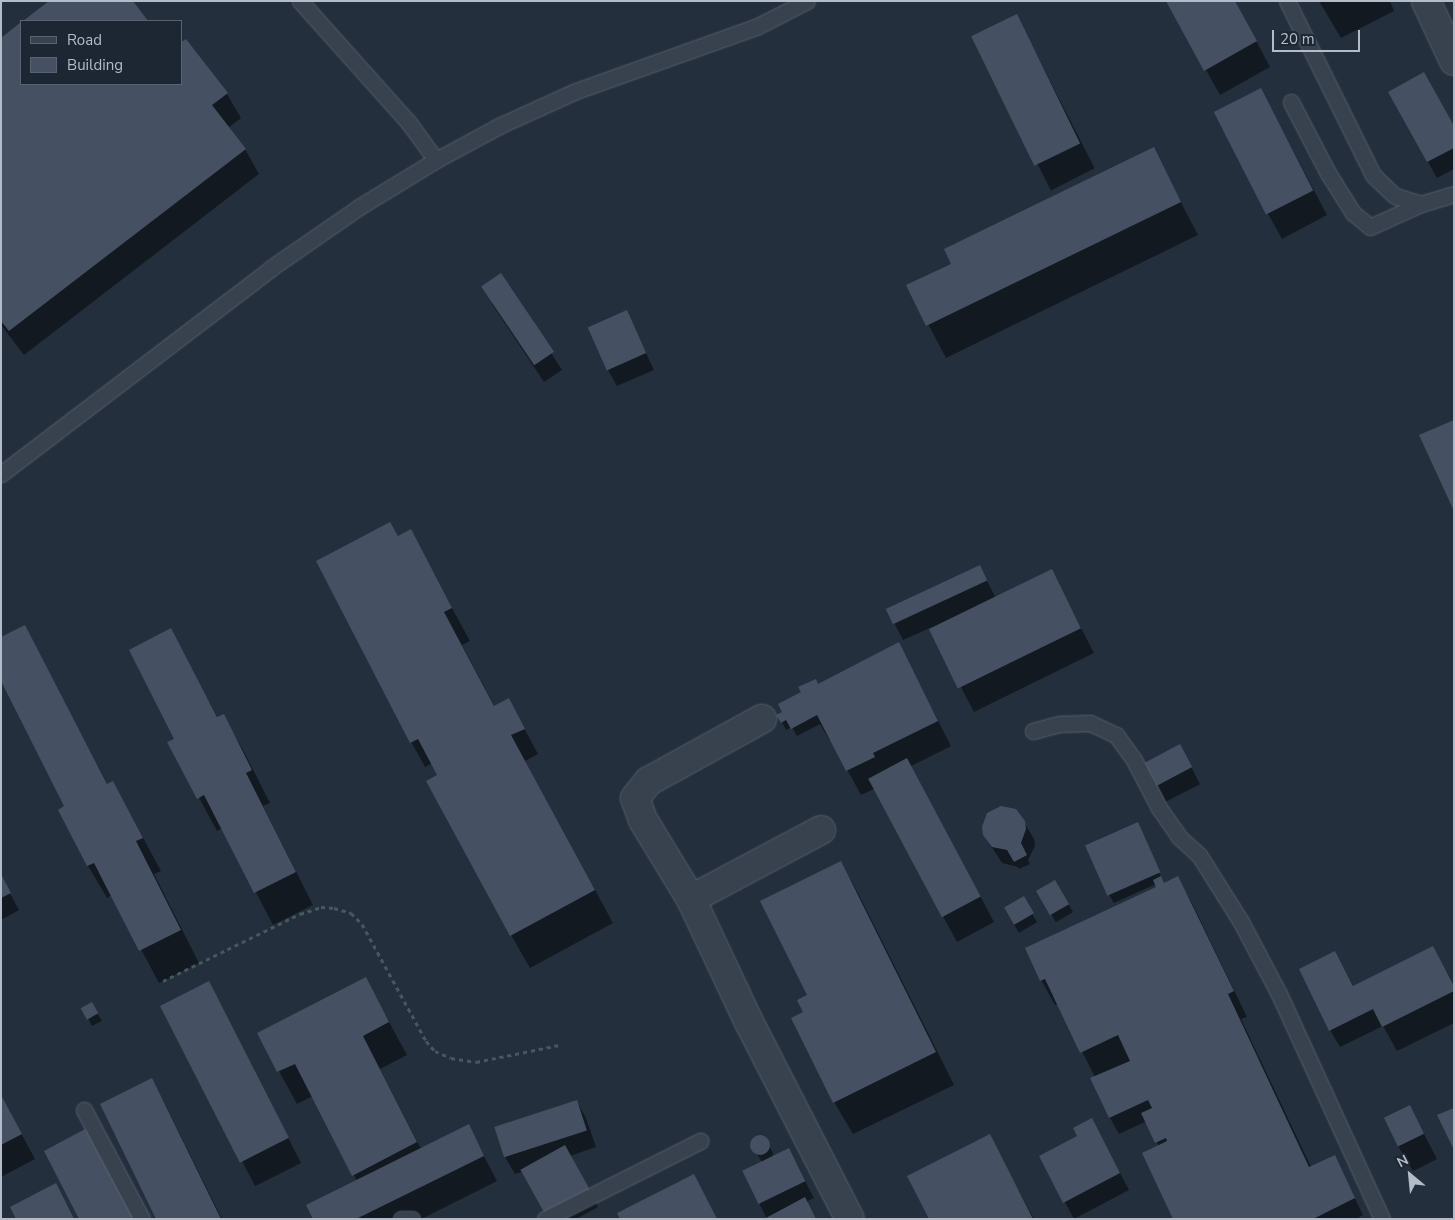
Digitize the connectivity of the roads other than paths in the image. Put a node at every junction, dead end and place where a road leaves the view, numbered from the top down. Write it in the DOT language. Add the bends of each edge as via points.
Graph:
graph roads {
  1 [pos="300,1"];
  2 [pos="807,1"];
  3 [pos="1287,1"];
  4 [pos="1426,1"];
  5 [pos="1454,61"];
  6 [pos="1291,102"];
  7 [pos="436,160"];
  8 [pos="1454,194"];
  9 [pos="1421,204"];
  10 [pos="1,474"];
  11 [pos="762,719"];
  12 [pos="1033,731"];
  13 [pos="822,830"];
  14 [pos="692,899"];
  15 [pos="84,1110"];
  16 [pos="700,1141"];
  17 [pos="142,1219"];
  18 [pos="401,1219"];
  19 [pos="412,1219"];
  20 [pos="545,1219"];
  21 [pos="850,1219"];
  22 [pos="1382,1219"];
  1 -- 7 [label="lane" via="409,123"];
  2 -- 7 [label="lane" via="756,28 576,91 501,125"];
  3 -- 9 [label="lane" via="1373,175 1395,196"];
  4 -- 5 [label="street"];
  6 -- 9 [label="lane" via="1352,213 1370,227"];
  7 -- 10 [label="lane" via="359,207 271,268"];
  8 -- 9 [label="lane"];
  11 -- 14 [label="street" via="649,781 635,798 643,820"];
  12 -- 22 [label="lane" via="1060,724 1090,722 1116,735 1134,760 1159,808 1179,837 1199,855 1240,920 1279,994"];
  13 -- 14 [label="street"];
  14 -- 21 [label="street" via="749,1022"];
  15 -- 17 [label="lane"];
  16 -- 20 [label="lane"];
  18 -- 19 [label="lane"];
}
